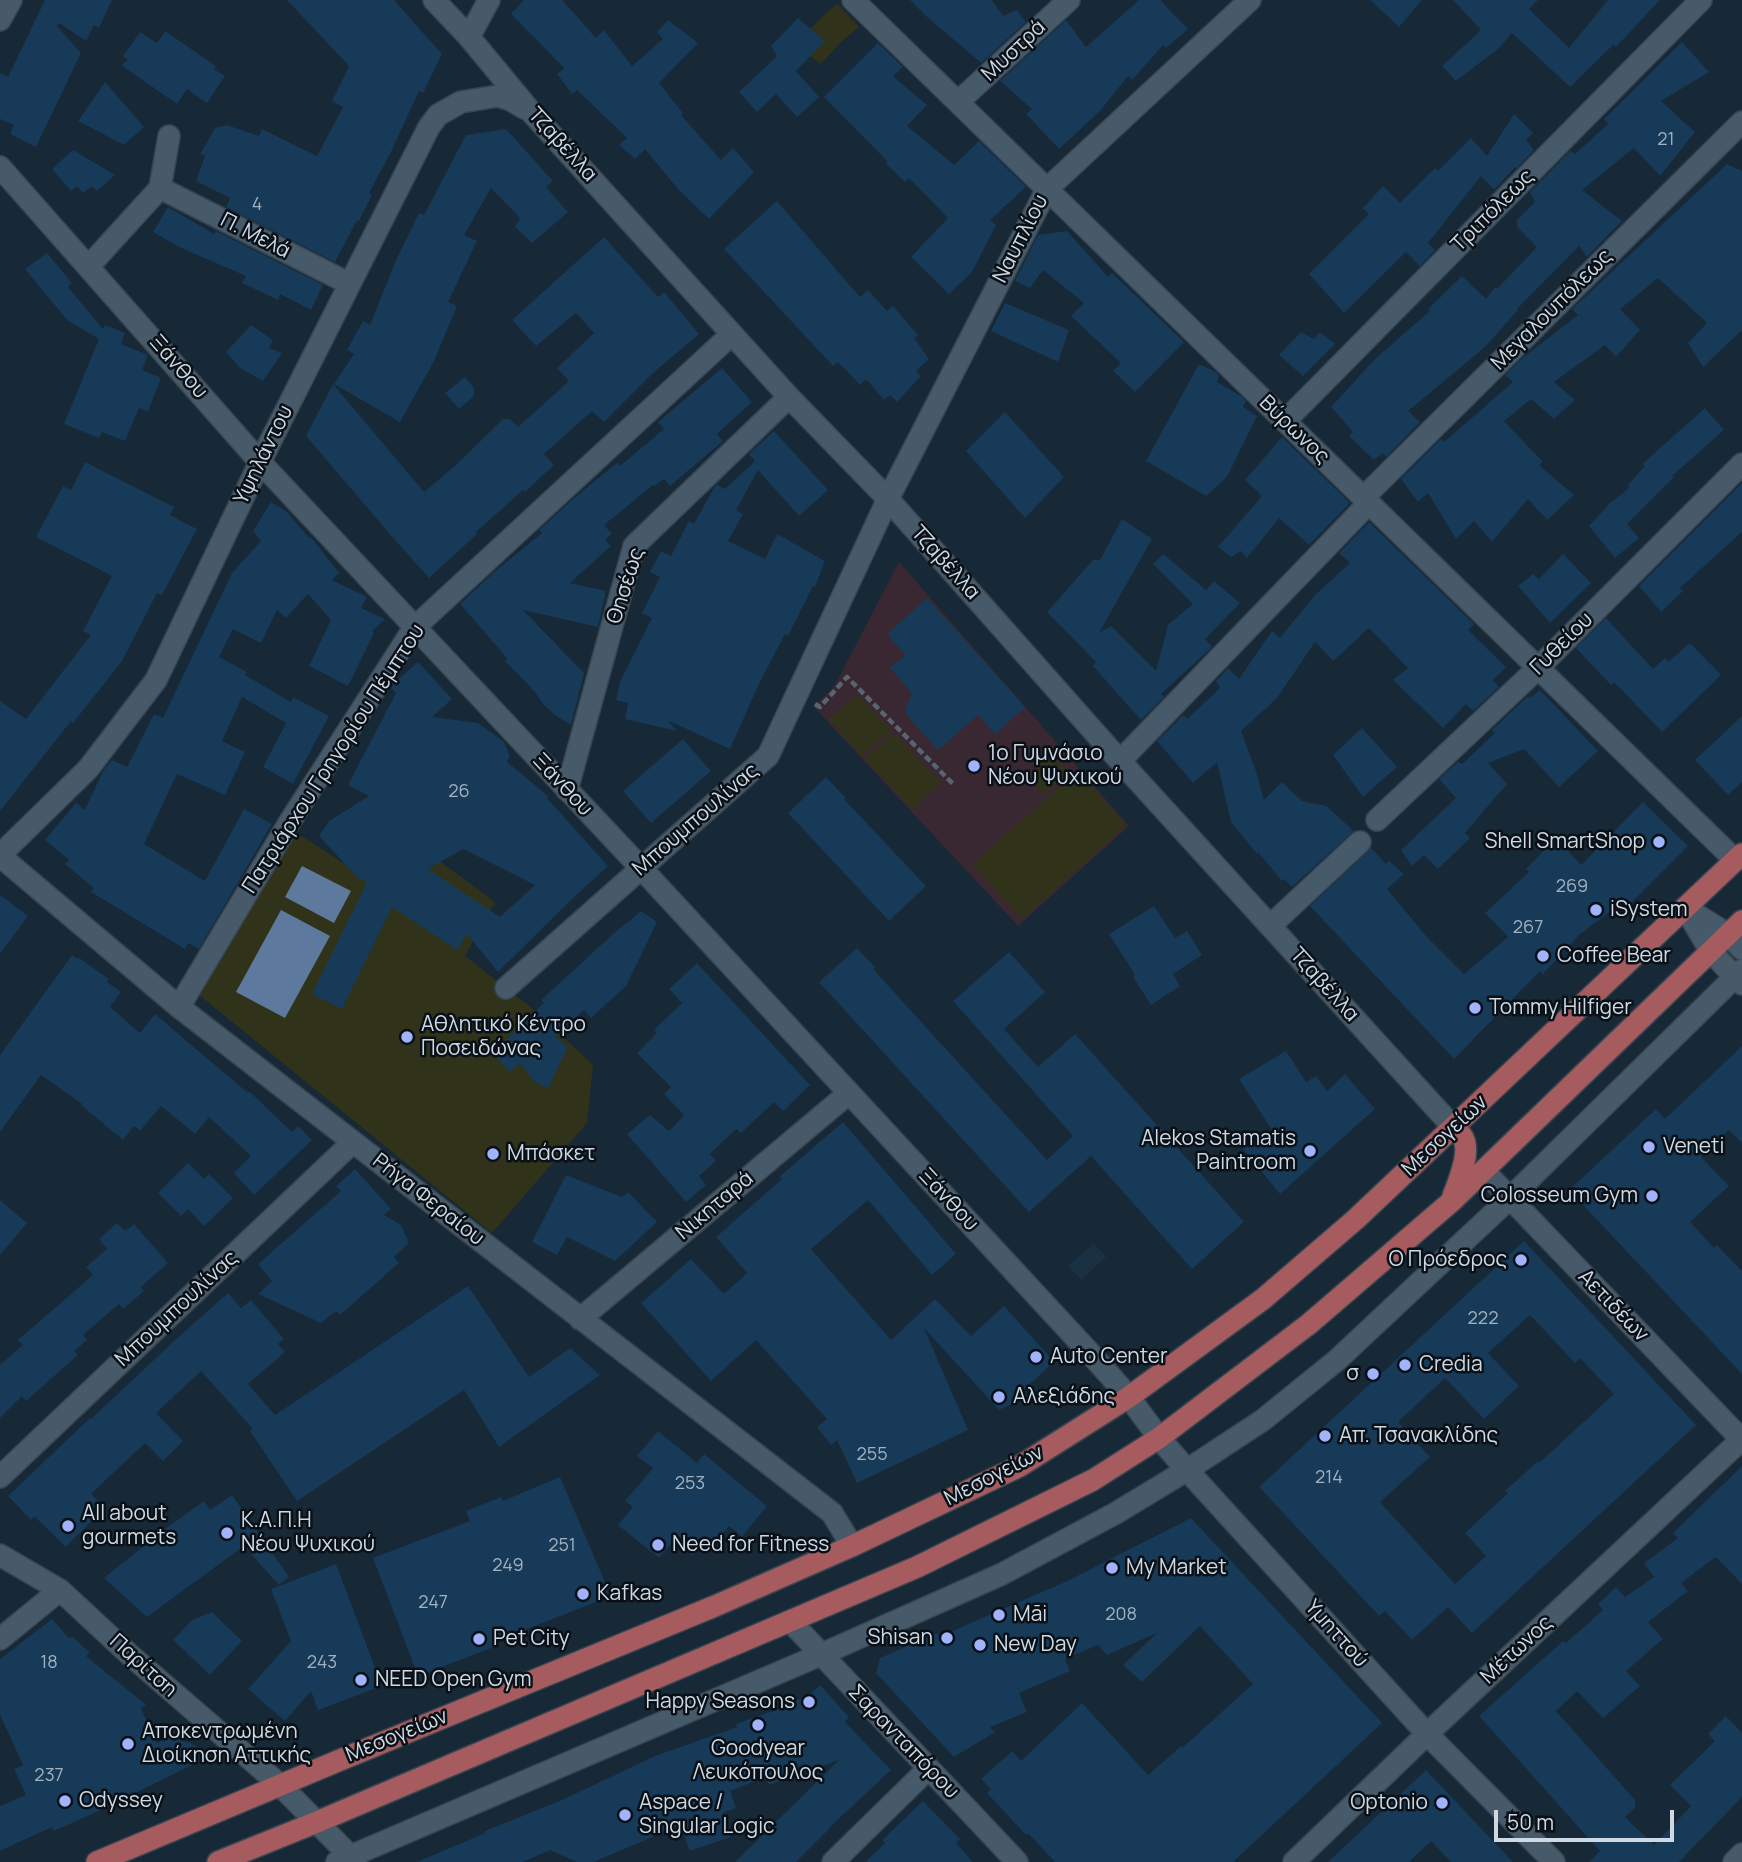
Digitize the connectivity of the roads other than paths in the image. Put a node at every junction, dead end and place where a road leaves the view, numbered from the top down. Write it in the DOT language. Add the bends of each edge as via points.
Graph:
graph roads {
  1 [pos="11,0"];
  2 [pos="434,0"];
  3 [pos="489,0"];
  4 [pos="853,0"];
  5 [pos="1069,0"];
  6 [pos="1250,0"];
  7 [pos="1701,0"];
  8 [pos="0,20"];
  9 [pos="469,37"];
  10 [pos="958,102"];
  11 [pos="531,112"];
  12 [pos="1742,122"];
  13 [pos="169,136"];
  14 [pos="0,167"];
  15 [pos="160,188"];
  16 [pos="1046,189"];
  17 [pos="89,266"];
  18 [pos="350,284"];
  19 [pos="732,334"];
  20 [pos="789,397"];
  21 [pos="1285,421"];
  22 [pos="260,461"];
  23 [pos="1742,464"];
  24 [pos="888,499"];
  25 [pos="1366,500"];
  26 [pos="414,628"];
  27 [pos="1538,668"];
  28 [pos="1120,761"];
  29 [pos="567,790"];
  30 [pos="1377,820"];
  31 [pos="1360,842"];
  32 [pos="0,855"];
  33 [pos="1739,857"];
  34 [pos="641,868"];
  35 [pos="1685,908"];
  36 [pos="1270,926"];
  37 [pos="1737,935"];
  38 [pos="1711,952"];
  39 [pos="1740,977"];
  40 [pos="506,988"];
  41 [pos="179,1007"];
  42 [pos="849,1093"];
  43 [pos="1454,1128"];
  44 [pos="354,1142"];
  45 [pos="1484,1171"];
  46 [pos="1510,1198"];
  47 [pos="1452,1201"];
  48 [pos="580,1319"];
  49 [pos="1129,1397"];
  50 [pos="1159,1438"];
  51 [pos="1742,1440"];
  52 [pos="1187,1470"];
  53 [pos="0,1477"];
  54 [pos="852,1546"];
  55 [pos="0,1555"];
  56 [pos="60,1590"];
  57 [pos="790,1622"];
  58 [pos="0,1639"];
  59 [pos="820,1655"];
  60 [pos="1427,1734"];
  61 [pos="928,1769"];
  62 [pos="280,1785"];
  63 [pos="317,1822"];
  64 [pos="1742,1854"];
  65 [pos="348,1860"];
  66 [pos="97,1862"];
  67 [pos="218,1862"];
  68 [pos="833,1862"];
  69 [pos="1017,1862"];
  70 [pos="1294,1862"];
  71 [pos="1554,1862"];
  72 [pos="1734,1862"];
  1 -- 8 [label="street"];
  2 -- 9 [label="street, Τζαβέλλα"];
  3 -- 9 [label="street"];
  4 -- 10 [label="street, Βύρωνος"];
  5 -- 10 [label="street, Μυστρά"];
  6 -- 16 [label="street, Ναυπλίου"];
  7 -- 21 [label="street, Τριπόλεως"];
  9 -- 11 [label="street, Τζαβέλλα"];
  10 -- 16 [label="street, Βύρωνος"];
  11 -- 18 [label="street, Υψηλάντου" via="498,96 461,102 438,115"];
  11 -- 19 [label="street, Τζαβέλλα"];
  12 -- 25 [label="street, Μεγαλουπόλεως"];
  13 -- 15 [label="street"];
  14 -- 17 [label="street, Ξάνθου"];
  15 -- 17 [label="street"];
  15 -- 18 [label="street, Π. Μελά"];
  16 -- 21 [label="street, Βύρωνος"];
  16 -- 24 [label="street, Ναυπλίου"];
  17 -- 22 [label="street, Ξάνθου"];
  18 -- 22 [label="street, Υψηλάντου"];
  19 -- 20 [label="street, Τζαβέλλα"];
  19 -- 26 [label="street, Πατριάρχου Γρηγορίου Πέμπτου"];
  20 -- 24 [label="street, Τζαβέλλα"];
  20 -- 29 [label="street, Θησέως" via="634,546"];
  21 -- 25 [label="street, Βύρωνος"];
  22 -- 26 [label="street, Ξάνθου"];
  22 -- 32 [label="street, Υψηλάντου" via="156,680 88,769"];
  23 -- 27 [label="street, Γυθείου"];
  24 -- 28 [label="street, Τζαβέλλα"];
  24 -- 34 [label="street, Μπουμπουλίνας" via="768,756"];
  25 -- 27 [label="street, Βύρωνος"];
  25 -- 28 [label="street, Μεγαλουπόλεως"];
  26 -- 29 [label="street, Ξάνθου"];
  26 -- 41 [label="street, Πατριάρχου Γρηγορίου Πέμπτου"];
  27 -- 30 [label="street, Γυθείου"];
  27 -- 33 [label="street, Βύρωνος"];
  28 -- 36 [label="street, Τζαβέλλα"];
  29 -- 34 [label="street, Ξάνθου"];
  31 -- 36 [label="street"];
  32 -- 41 [label="street, Ρήγα Φεραίου"];
  33 -- 35 [label="main road, Μεσογείων"];
  34 -- 40 [label="street, Μπουμπουλίνας"];
  34 -- 42 [label="street, Ξάνθου"];
  35 -- 37 [label="street"];
  35 -- 38 [label="street"];
  35 -- 43 [label="main road, Μεσογείων"];
  36 -- 43 [label="street, Τζαβέλλα"];
  37 -- 38 [label="main road"];
  38 -- 39 [label="street"];
  38 -- 45 [label="main road"];
  39 -- 46 [label="street"];
  41 -- 44 [label="street, Ρήγα Φεραίου"];
  42 -- 48 [label="street, Νικηταρά"];
  42 -- 49 [label="street, Ξάνθου"];
  43 -- 47 [label="main road" via="1466,1146"];
  43 -- 49 [label="main road, Μεσογείων" via="1263,1299"];
  44 -- 48 [label="street, Ρήγα Φεραίου"];
  44 -- 53 [label="street, Μπουμπουλίνας"];
  45 -- 46 [label="street, Αετιδέων"];
  45 -- 47 [label="main road"];
  46 -- 51 [label="street, Αετιδέων"];
  46 -- 52 [label="street" via="1337,1360 1263,1420"];
  47 -- 50 [label="main road" via="1309,1324"];
  48 -- 54 [label="street, Ρήγα Φεραίου" via="832,1513"];
  49 -- 50 [label="street, Υμηττού"];
  49 -- 54 [label="main road, Μεσογείων" via="1020,1466"];
  50 -- 52 [label="street, Υμηττού"];
  50 -- 57 [label="main road" via="1087,1484 917,1567"];
  51 -- 60 [label="street, Μέτωνος"];
  52 -- 59 [label="street" via="1002,1574"];
  52 -- 60 [label="street, Υμηττού"];
  54 -- 62 [label="main road, Μεσογείων"];
  55 -- 56 [label="street, Παρίτση"];
  56 -- 58 [label="street"];
  56 -- 62 [label="street, Παρίτση"];
  57 -- 59 [label="street, Σαρανταπόρου"];
  57 -- 63 [label="main road"];
  59 -- 61 [label="street, Σαρανταπόρου"];
  59 -- 65 [label="street"];
  60 -- 70 [label="street, Μέτωνος"];
  60 -- 71 [label="street, Υμηττού"];
  61 -- 68 [label="street"];
  61 -- 69 [label="street, Σαρανταπόρου"];
  62 -- 63 [label="street, Παρίτση"];
  62 -- 66 [label="main road, Μεσογείων"];
  63 -- 65 [label="street, Παρίτση"];
  63 -- 67 [label="main road"];
  64 -- 72 [label="street"];
}
